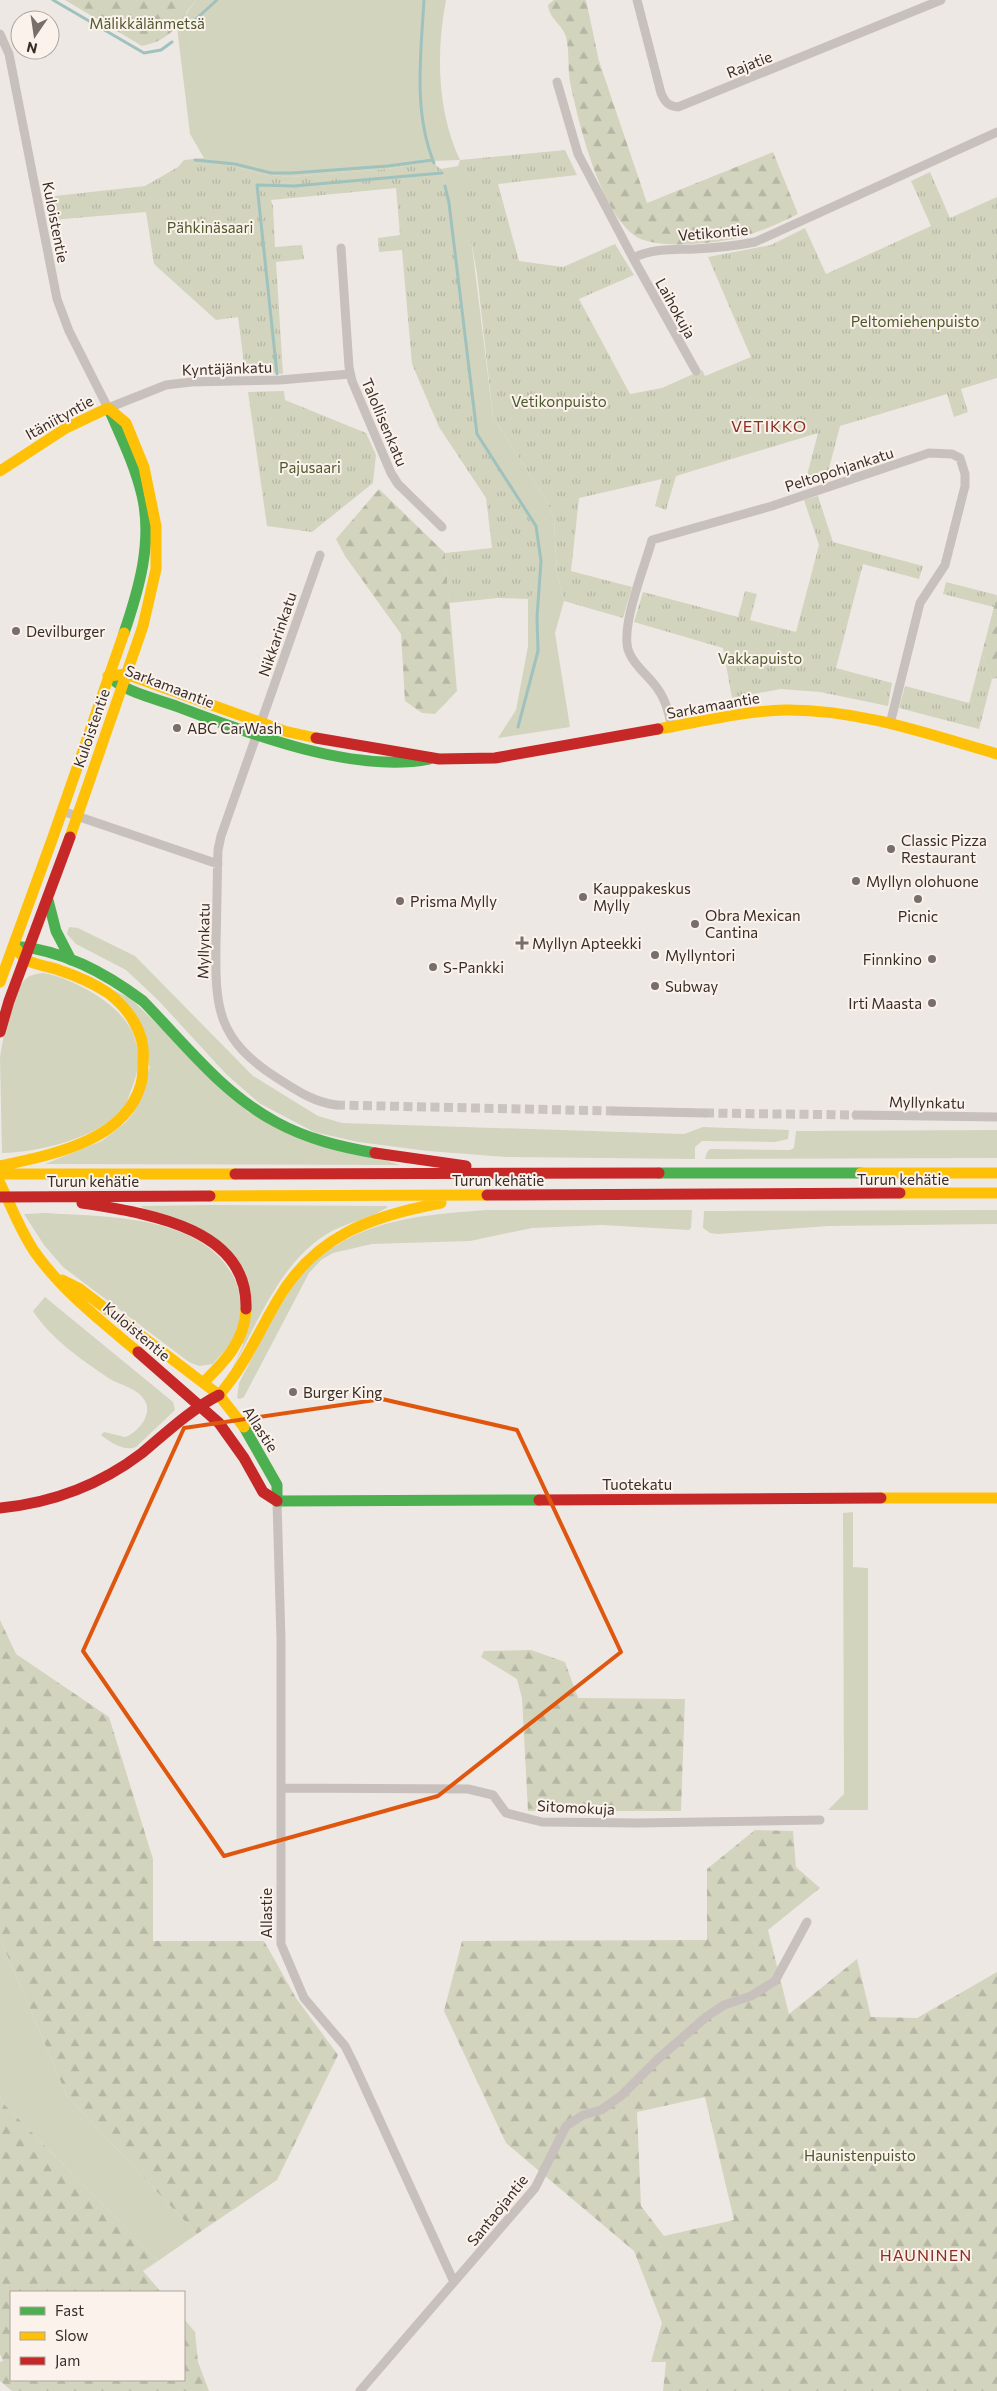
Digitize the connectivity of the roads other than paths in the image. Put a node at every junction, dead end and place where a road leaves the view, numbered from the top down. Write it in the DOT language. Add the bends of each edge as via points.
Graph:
graph roads {
  1 [pos="637,0"];
  2 [pos="939,0"];
  3 [pos="0,34"];
  4 [pos="557,82"];
  5 [pos="997,132"];
  6 [pos="341,248"];
  7 [pos="633,258"];
  8 [pos="696,371"];
  9 [pos="350,374"];
  10 [pos="108,408"];
  11 [pos="0,471"];
  12 [pos="442,527"];
  13 [pos="320,555"];
  14 [pos="126,674"];
  15 [pos="108,676"];
  16 [pos="122,686"];
  17 [pos="260,723"];
  18 [pos="890,724"];
  19 [pos="672,728"];
  20 [pos="256,734"];
  21 [pos="997,754"];
  22 [pos="430,759"];
  23 [pos="62,811"];
  24 [pos="77,816"];
  25 [pos="218,864"];
  26 [pos="48,900"];
  27 [pos="14,946"];
  28 [pos="31,946"];
  29 [pos="26,959"];
  30 [pos="71,960"];
  31 [pos="0,982"];
  32 [pos="0,1032"];
  33 [pos="336,1105"];
  34 [pos="614,1111"];
  35 [pos="705,1113"];
  36 [pos="856,1115"];
  37 [pos="997,1117"];
  38 [pos="0,1166"];
  39 [pos="997,1173"];
  40 [pos="0,1174"];
  41 [pos="516,1174"];
  42 [pos="0,1183"];
  43 [pos="997,1194"];
  44 [pos="41,1196"];
  45 [pos="482,1196"];
  46 [pos="0,1197"];
  47 [pos="58,1278"];
  48 [pos="204,1382"];
  49 [pos="219,1395"];
  50 [pos="200,1404"];
  51 [pos="997,1498"];
  52 [pos="277,1501"];
  53 [pos="0,1508"];
  54 [pos="282,1788"];
  55 [pos="820,1820"];
  56 [pos="807,1922"];
  57 [pos="454,2282"];
  58 [pos="360,2391"];
  1 -- 2 [label="street, Rajatie" via="661,93 665,102 678,107"];
  3 -- 10 [label="street, Kuloistentie" via="9,54 56,299"];
  4 -- 7 [label="street" via="578,154"];
  5 -- 7 [label="street, Vetikontie" via="755,242 715,248 661,249"];
  6 -- 9 [label="street, Talollisenkatu"];
  7 -- 8 [label="street, Laihokuja"];
  9 -- 10 [label="street, Kyntäjänkatu" via="166,385"];
  9 -- 12 [label="street, Talollisenkatu" via="391,473"];
  10 -- 11 [label="main road, Itäniityntie" via="66,428"];
  10 -- 14 [label="main road, Kuloistentie" via="126,423 135,440 148,482 156,526 157,551 152,587 143,626"];
  10 -- 15 [label="main road, Kuloistentie" via="138,476 146,527 142,565"];
  13 -- 17 [label="street, Nikkarinkatu"];
  14 -- 15 [label="main road, Sarkamaantie"];
  14 -- 16 [label="main road, Kuloistentie"];
  14 -- 17 [label="main road, Sarkamaantie"];
  15 -- 16 [label="main road, Sarkamaantie"];
  15 -- 23 [label="main road, Kuloistentie"];
  16 -- 20 [label="main road, Sarkamaantie"];
  16 -- 24 [label="main road, Kuloistentie"];
  17 -- 20 [label="street, Myllynkatu"];
  17 -- 22 [label="main road, Sarkamaantie" via="321,739 412,753"];
  18 -- 19 [label="main road, Sarkamaantie" via="797,708 755,712"];
  18 -- 19 [label="street, Peltopohjankatu" via="920,603 945,565 964,486 964,466 960,458 952,454 929,453 772,506 652,540 628,622 626,642 632,658 658,689"];
  18 -- 21 [label="main road, Sarkamaantie"];
  19 -- 22 [label="main road, Sarkamaantie" via="495,758"];
  20 -- 22 [label="main road, Sarkamaantie" via="365,760 411,764"];
  20 -- 25 [label="street, Myllynkatu" via="226,821 218,850"];
  23 -- 24 [label="street"];
  23 -- 27 [label="main road, Kuloistentie"];
  24 -- 25 [label="street"];
  24 -- 26 [label="main road, Kuloistentie"];
  25 -- 33 [label="street, Myllynkatu" via="215,988 223,1020 238,1047 264,1070 312,1099"];
  26 -- 28 [label="main road, Kuloistentie"];
  26 -- 30 [label="main road" via="56,931"];
  27 -- 28 [label="main road"];
  27 -- 29 [label="main road"];
  27 -- 31 [label="main road, Kuloistentie"];
  28 -- 29 [label="main road, Kuloistentie"];
  28 -- 30 [label="main road"];
  29 -- 32 [label="main road, Kuloistentie"];
  29 -- 38 [label="main road" via="82,979 115,999 137,1026 143,1042 144,1060 139,1092 119,1120 101,1134 82,1144"];
  30 -- 41 [label="main road" via="98,972 143,1001 251,1107 281,1125 344,1146"];
  34 -- 35 [label="street"];
  36 -- 37 [label="street, Myllynkatu"];
  39 -- 41 [label="main road, Turun kehätie"];
  40 -- 41 [label="main road, Turun kehätie"];
  42 -- 47 [label="main road, Kuloistentie" via="21,1229"];
  43 -- 45 [label="main road, Turun kehätie"];
  44 -- 45 [label="main road, Turun kehätie"];
  44 -- 46 [label="main road, Turun kehätie"];
  44 -- 48 [label="main road" via="166,1220 200,1234 228,1256 243,1282 246,1321 233,1352"];
  45 -- 49 [label="main road" via="384,1214 324,1245 311,1255 286,1285 241,1370"];
  47 -- 48 [label="main road, Kuloistentie" via="80,1289"];
  47 -- 50 [label="main road, Kuloistentie" via="74,1298"];
  48 -- 49 [label="main road, Allastie"];
  48 -- 50 [label="main road"];
  49 -- 50 [label="main road"];
  49 -- 52 [label="main road, Allastie" via="264,1460 277,1484"];
  50 -- 52 [label="main road, Allastie" via="235,1444 263,1492"];
  50 -- 53 [label="main road" via="140,1454 106,1476 78,1490 44,1501"];
  51 -- 52 [label="main road, Tuotekatu"];
  52 -- 54 [label="street, Allastie"];
  54 -- 55 [label="street, Sitomokuja" via="468,1789 493,1795 506,1813 542,1822"];
  54 -- 57 [label="street, Allastie" via="281,1944 304,1998 345,2046 356,2066"];
  56 -- 57 [label="street, Santaojantie" via="775,1981 706,2017 621,2096 602,2110 583,2114 566,2126 535,2188"];
  57 -- 58 [label="street, Santaojantie"];
}
